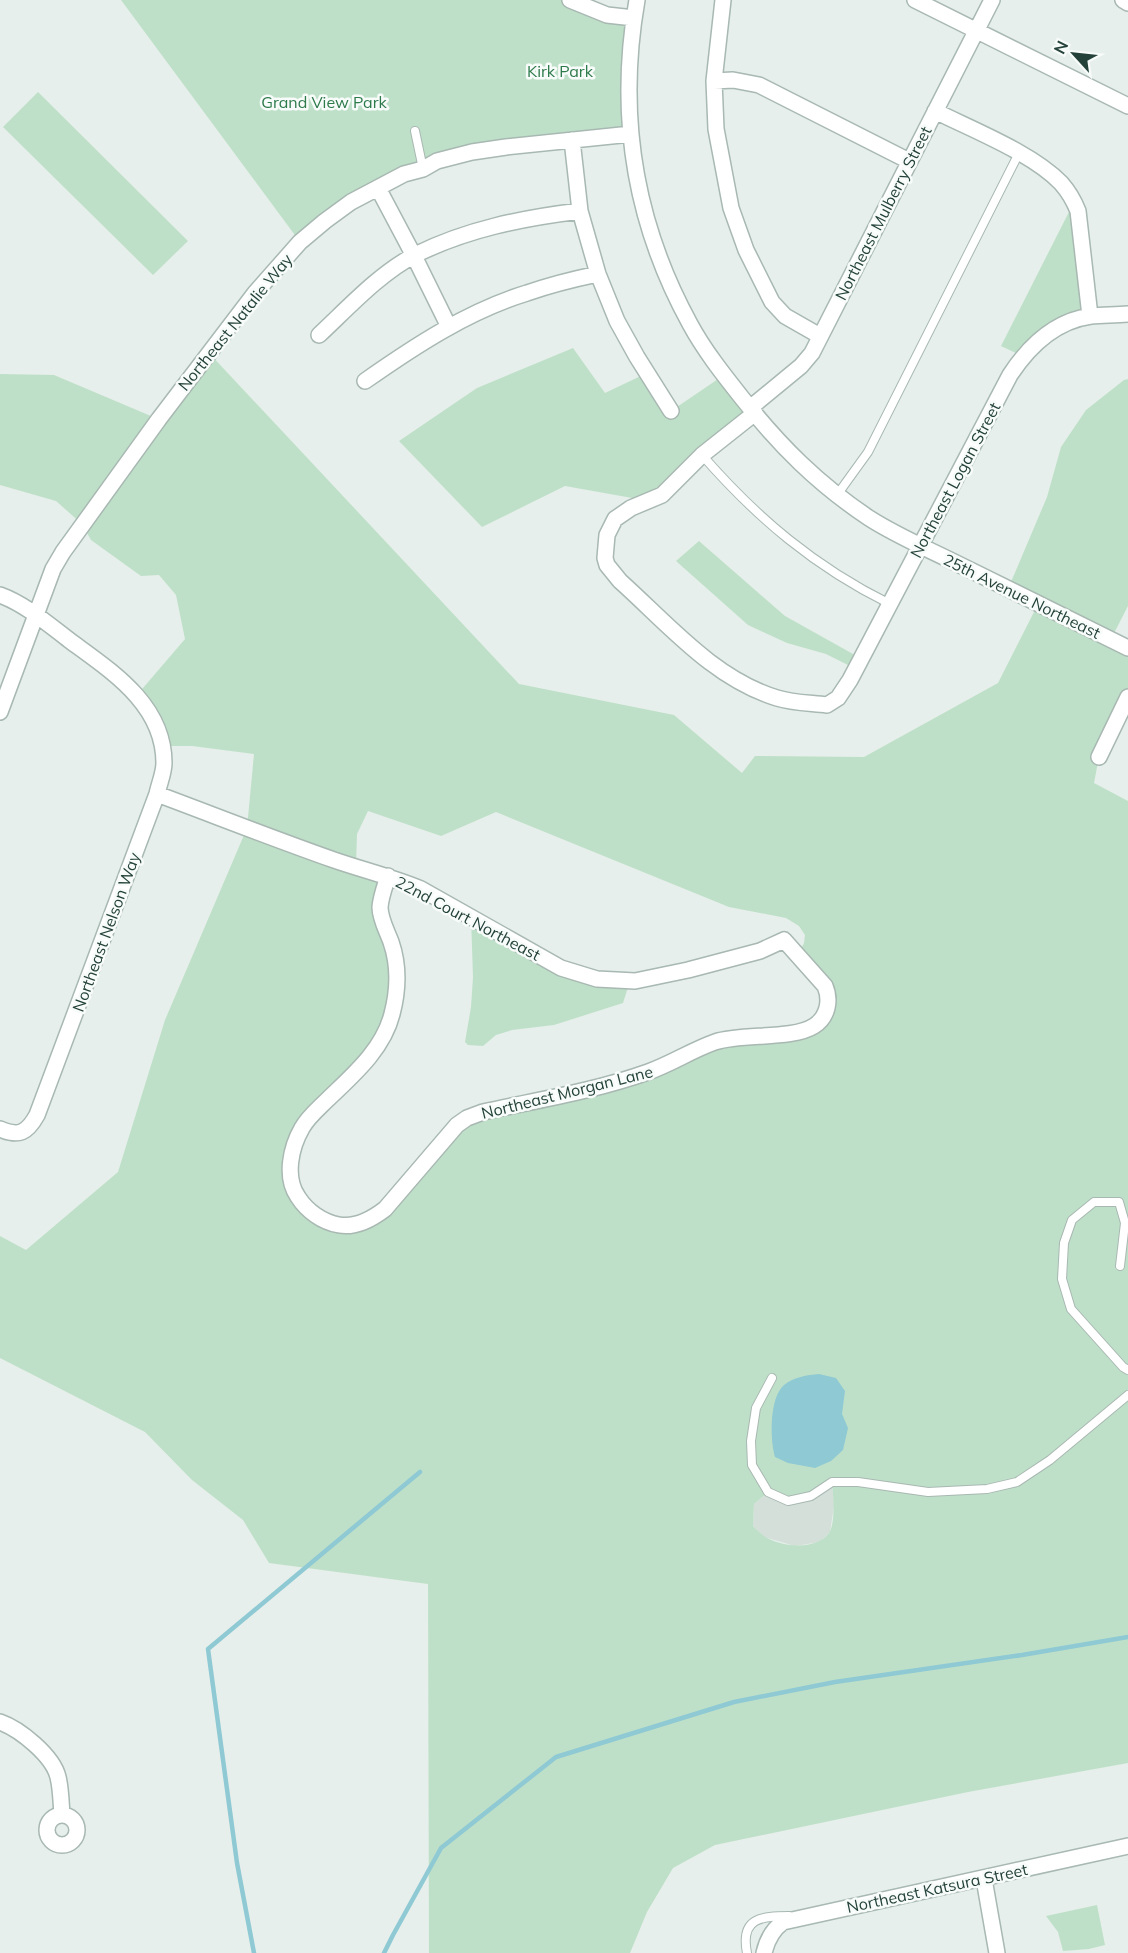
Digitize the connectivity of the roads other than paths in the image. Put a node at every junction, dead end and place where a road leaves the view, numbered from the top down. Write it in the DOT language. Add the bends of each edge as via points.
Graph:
graph roads {
  1 [pos="570,0"];
  2 [pos="637,0"];
  3 [pos="723,0"];
  4 [pos="915,0"];
  5 [pos="992,0"];
  6 [pos="1123,0"];
  7 [pos="1128,3"];
  8 [pos="634,18"];
  9 [pos="976,30"];
  10 [pos="714,81"];
  11 [pos="1128,106"];
  12 [pos="935,111"];
  13 [pos="415,131"];
  14 [pos="631,134"];
  15 [pos="572,140"];
  16 [pos="1019,153"];
  17 [pos="909,161"];
  18 [pos="423,169"];
  19 [pos="378,188"];
  20 [pos="580,211"];
  21 [pos="414,256"];
  22 [pos="598,274"];
  23 [pos="1128,314"];
  24 [pos="1090,316"];
  25 [pos="449,327"];
  26 [pos="319,335"];
  27 [pos="820,336"];
  28 [pos="365,381"];
  29 [pos="752,410"];
  30 [pos="671,411"];
  31 [pos="702,455"];
  32 [pos="837,495"];
  33 [pos="921,546"];
  34 [pos="0,595"];
  35 [pos="890,604"];
  36 [pos="37,616"];
  37 [pos="1128,648"];
  38 [pos="1128,697"];
  39 [pos="827,705"];
  40 [pos="0,712"];
  41 [pos="1100,757"];
  42 [pos="157,794"];
  43 [pos="388,876"];
  44 [pos="784,940"];
  45 [pos="0,1129"];
  46 [pos="1120,1266"];
  47 [pos="1128,1370"];
  48 [pos="772,1378"];
  49 [pos="1128,1395"];
  50 [pos="0,1722"];
  51 [pos="62,1815"];
  52 [pos="1128,1846"];
  53 [pos="984,1878"];
  54 [pos="804,1916"];
  55 [pos="747,1953"];
  56 [pos="764,1953"];
  57 [pos="997,1953"];
  1 -- 8 [label="street" via="607,15"];
  2 -- 8 [label="street, 25th Avenue Northeast"];
  3 -- 10 [label="street"];
  4 -- 9 [label="street"];
  5 -- 9 [label="street, Northeast Mulberry Street"];
  6 -- 7 [label="street"];
  8 -- 14 [label="street, 25th Avenue Northeast" via="628,71"];
  9 -- 11 [label="street"];
  9 -- 12 [label="street, Northeast Mulberry Street"];
  10 -- 17 [label="street" via="759,85"];
  10 -- 27 [label="street" via="722,164 731,208 746,250 778,310"];
  12 -- 16 [label="street"];
  12 -- 17 [label="street, Northeast Mulberry Street"];
  13 -- 18 [label="lane"];
  14 -- 15 [label="street, Northeast Natalie Way"];
  14 -- 29 [label="street, 25th Avenue Northeast" via="636,178 659,260 708,354"];
  15 -- 18 [label="street, Northeast Natalie Way" via="472,152"];
  15 -- 20 [label="street"];
  16 -- 24 [label="street" via="1053,175 1072,198 1078,212"];
  16 -- 32 [label="lane" via="868,452"];
  17 -- 27 [label="street, Northeast Mulberry Street"];
  18 -- 19 [label="street, Northeast Natalie Way"];
  19 -- 21 [label="street"];
  19 -- 36 [label="street, Northeast Natalie Way" via="351,202 300,242 255,293 63,552"];
  20 -- 21 [label="street" via="486,228"];
  20 -- 22 [label="street"];
  21 -- 25 [label="street"];
  21 -- 26 [label="street" via="381,279"];
  22 -- 25 [label="street" via="525,293"];
  22 -- 30 [label="street" via="622,330"];
  23 -- 24 [label="street, Northeast Logan Street"];
  24 -- 33 [label="street, Northeast Logan Street" via="1052,330 1022,356"];
  25 -- 28 [label="street"];
  27 -- 29 [label="street, Northeast Mulberry Street" via="801,366"];
  29 -- 31 [label="street, Northeast Mulberry Street"];
  29 -- 32 [label="street, 25th Avenue Northeast" via="795,459"];
  31 -- 35 [label="lane" via="745,502 818,563"];
  31 -- 39 [label="street, Northeast Mulberry Street" via="662,495 615,519 607,535 607,565 620,582 718,668 777,698"];
  32 -- 33 [label="street, 25th Avenue Northeast"];
  33 -- 35 [label="street, Northeast Logan Street"];
  33 -- 37 [label="street, 25th Avenue Northeast"];
  34 -- 36 [label="street, Northeast Nelson Way"];
  35 -- 39 [label="street, Northeast Logan Street" via="847,686"];
  36 -- 40 [label="street, Northeast Natalie Way"];
  36 -- 42 [label="street, Northeast Nelson Way" via="130,687 145,705 163,746 164,765"];
  38 -- 41 [label="street"];
  42 -- 43 [label="street, 22nd Court Northeast" via="335,861"];
  42 -- 45 [label="street, Northeast Nelson Way" via="37,1115 21,1133"];
  43 -- 44 [label="street, 22nd Court Northeast" via="421,890 561,968 597,979 635,981 688,970 760,951"];
  43 -- 44 [label="street, Northeast Morgan Lane" via="380,908 397,967 390,1022 374,1051 302,1127 292,1156 291,1185 296,1196 314,1214 340,1225 372,1219 385,1209 467,1118 620,1082 715,1042 813,1027 825,1014 828,994 819,978"];
  46 -- 47 [label="lane" via="1125,1223 1119,1202 1094,1202 1072,1220 1064,1243 1062,1280 1071,1309"];
  48 -- 49 [label="lane" via="756,1408 752,1466 768,1492 788,1501 811,1496 832,1482 928,1492 987,1489 1017,1482 1050,1460"];
  50 -- 51 [label="street" via="30,1740 49,1758 58,1775"];
  52 -- 53 [label="street, Northeast Katsura Street"];
  53 -- 54 [label="street, Northeast Katsura Street"];
  53 -- 57 [label="street"];
  54 -- 55 [label="lane" via="762,1917 755,1921 745,1941"];
  54 -- 56 [label="street, Northeast Katsura Street" via="776,1928"];
}
